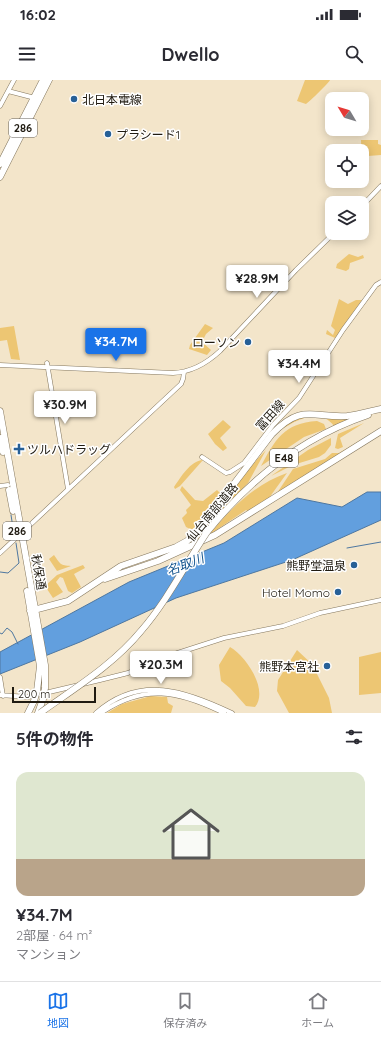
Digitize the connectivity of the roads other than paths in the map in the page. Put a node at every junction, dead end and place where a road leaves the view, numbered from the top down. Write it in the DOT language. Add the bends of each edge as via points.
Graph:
graph roads {
  1 [pos="14,80"];
  2 [pos="43,80"];
  3 [pos="49,80"];
  4 [pos="8,91"];
  5 [pos="35,98"];
  6 [pos="0,106"];
  7 [pos="0,164"];
  8 [pos="0,177"];
  9 [pos="381,186"];
  10 [pos="369,199"];
  11 [pos="327,240"];
  12 [pos="381,282"];
  13 [pos="0,365"];
  14 [pos="47,365"];
  15 [pos="184,372"];
  16 [pos="381,410"];
  17 [pos="0,411"];
  18 [pos="381,431"];
  19 [pos="0,438"];
  20 [pos="202,457"];
  21 [pos="8,485"];
  22 [pos="0,486"];
  23 [pos="68,489"];
  24 [pos="20,535"];
  25 [pos="0,553"];
  26 [pos="96,582"];
  27 [pos="381,600"];
  28 [pos="32,610"];
  29 [pos="42,665"];
  30 [pos="0,677"];
  31 [pos="2,696"];
  32 [pos="28,713"];
  33 [pos="39,713"];
  34 [pos="96,713"];
  35 [pos="101,713"];
  36 [pos="224,713"];
  37 [pos="232,713"];
  1 -- 4 [label="street"];
  2 -- 5 [label="highway, 286"];
  3 -- 5 [label="highway, 286"];
  4 -- 5 [label="street"];
  4 -- 6 [label="street"];
  5 -- 7 [label="highway, 286"];
  5 -- 8 [label="highway, 286"];
  9 -- 10 [label="street"];
  11 -- 15 [label="street" via="215,355 203,365"];
  12 -- 20 [label="street, 富田線" via="376,285 343,330 299,398 273,425 244,463 226,473"];
  13 -- 14 [label="street"];
  14 -- 15 [label="street"];
  14 -- 23 [label="street"];
  15 -- 23 [label="street" via="181,384"];
  16 -- 26 [label="highway" via="348,416 305,414 282,424 198,531 187,541 156,555 121,566"];
  16 -- 33 [label="highway, 仙台南部道路 / E48, bridge" via="330,430 290,454 246,489 207,532 152,618 129,645 95,674"];
  17 -- 24 [label="highway, 秋保通 / 286"];
  18 -- 26 [label="highway" via="215,535 158,561"];
  19 -- 21 [label="highway, 秋保通 / 286"];
  21 -- 22 [label="street"];
  21 -- 24 [label="highway, 秋保通 / 286"];
  23 -- 24 [label="street"];
  24 -- 25 [label="street"];
  24 -- 28 [label="highway, 秋保通 / 286"];
  26 -- 28 [label="highway" via="68,601"];
  27 -- 31 [label="street" via="224,638 162,658 128,673 28,697"];
  28 -- 29 [label="highway, 秋保通 / 286"];
  29 -- 32 [label="highway, 秋保通 / 286, bridge" via="38,691"];
  29 -- 33 [label="highway, 秋保通 / 286, bridge" via="45,688"];
  30 -- 31 [label="street"];
  34 -- 37 [label="street" via="111,701 131,693 164,689 193,696"];
  35 -- 36 [label="street" via="128,698 141,694 164,693 188,698"];
}
